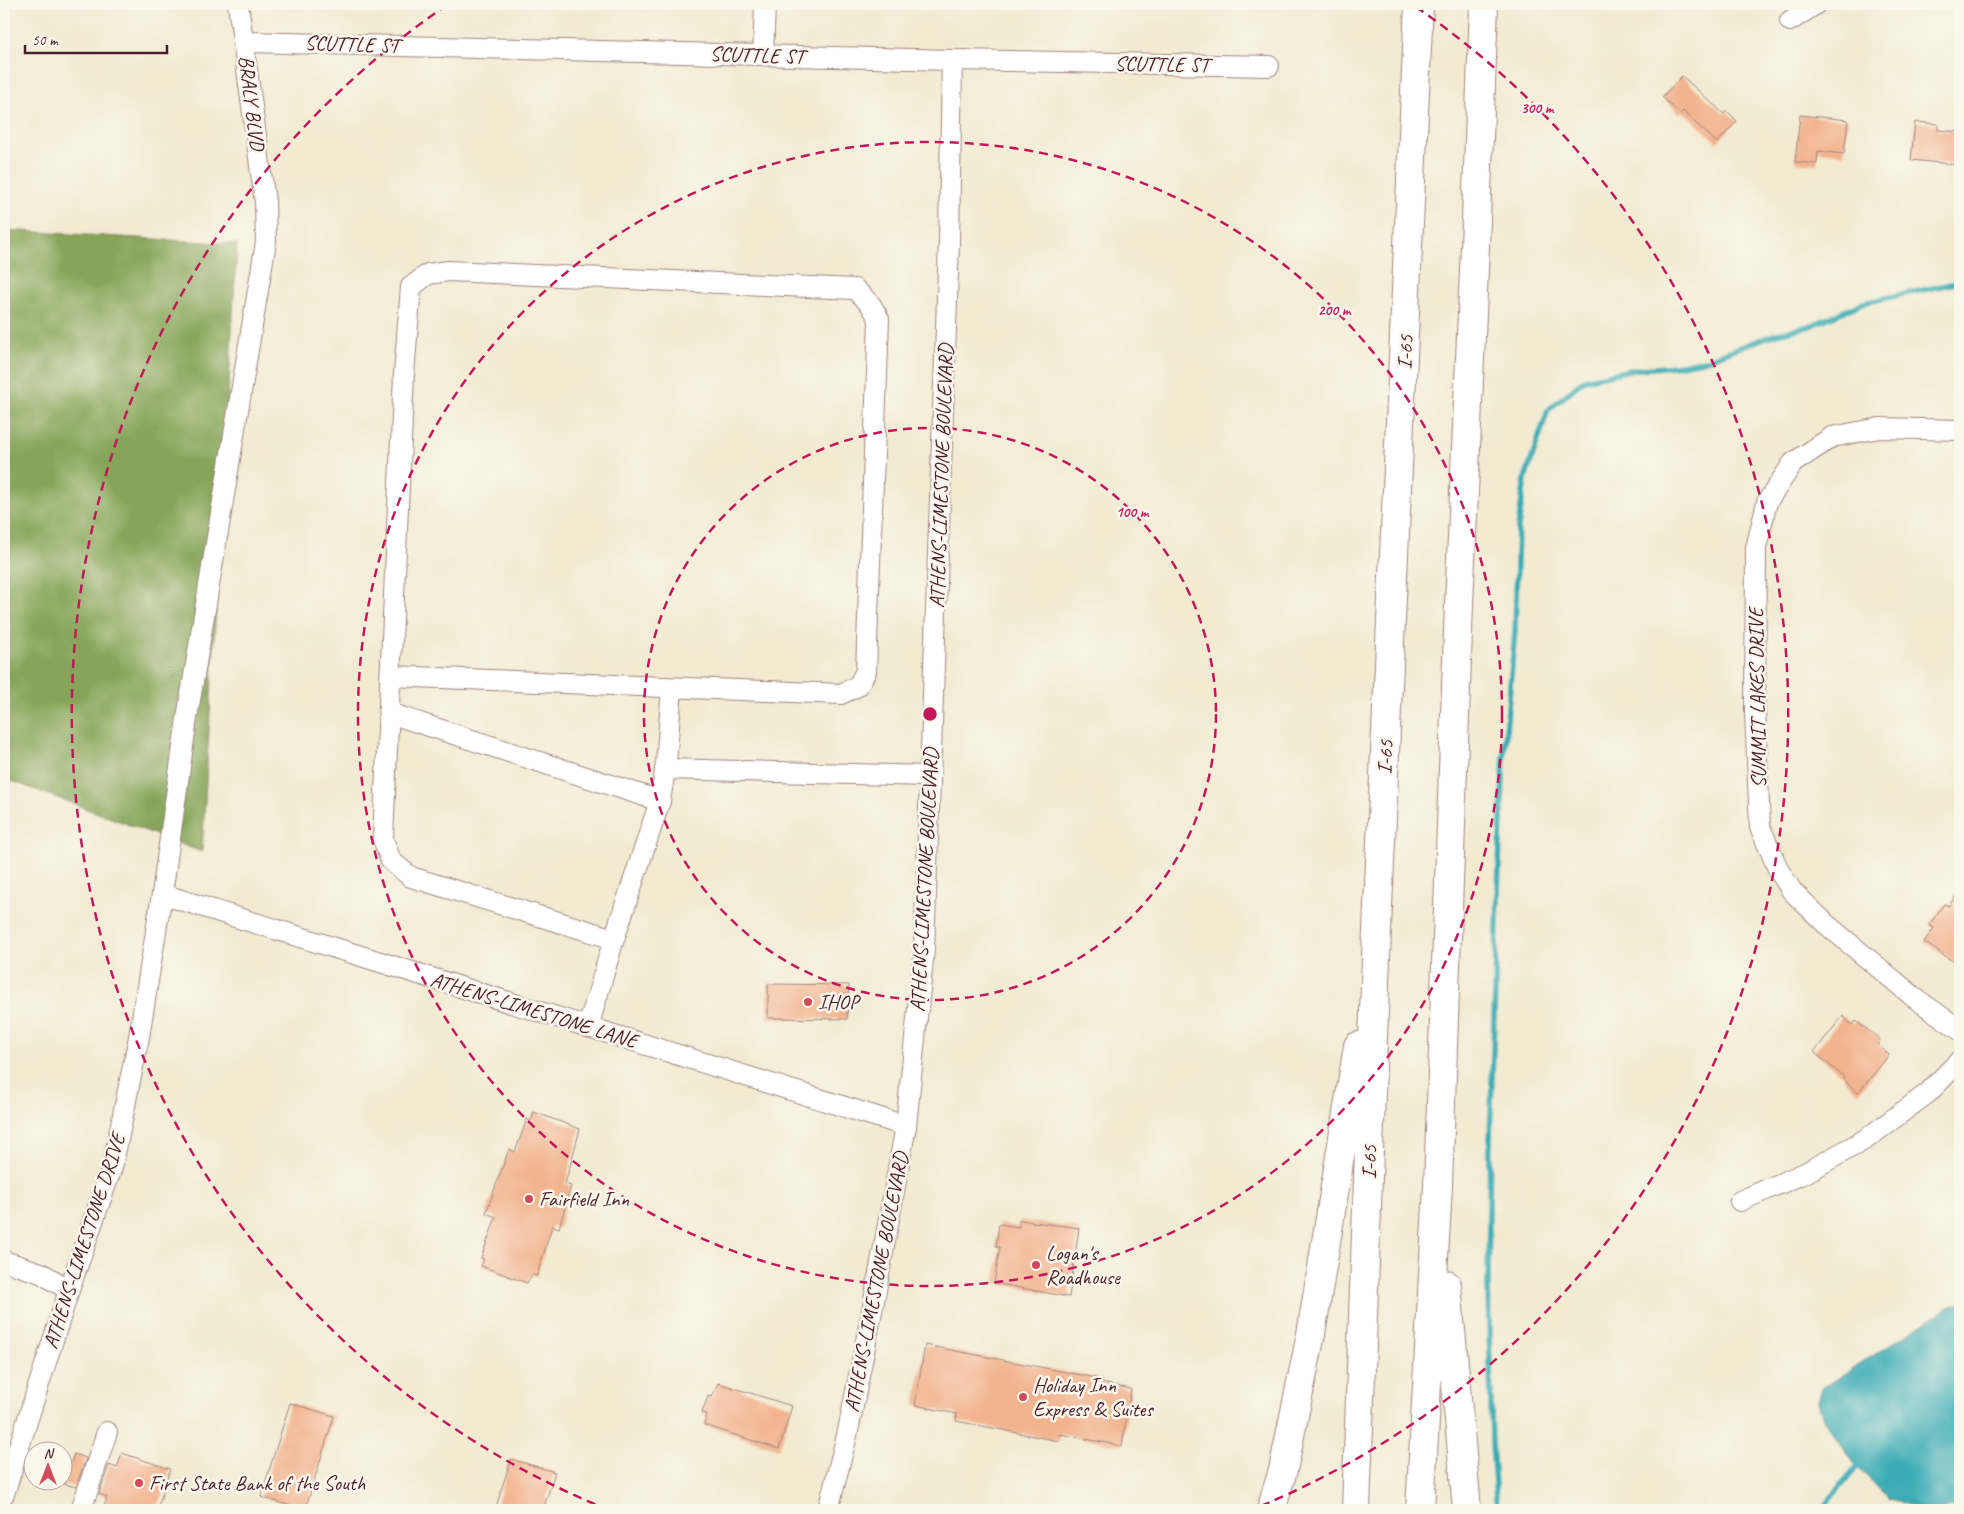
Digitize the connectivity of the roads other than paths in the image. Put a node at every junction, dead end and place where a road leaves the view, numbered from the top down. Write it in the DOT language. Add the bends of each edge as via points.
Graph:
graph roads {
  1 [pos="238,4"];
  2 [pos="765,4"];
  3 [pos="1419,4"];
  4 [pos="1484,4"];
  5 [pos="1816,4"];
  6 [pos="1790,21"];
  7 [pos="244,42"];
  8 [pos="763,55"];
  9 [pos="952,60"];
  10 [pos="1269,66"];
  11 [pos="1960,430"];
  12 [pos="390,676"];
  13 [pos="672,688"];
  14 [pos="389,713"];
  15 [pos="665,769"];
  16 [pos="930,776"];
  17 [pos="660,801"];
  18 [pos="162,894"];
  19 [pos="1377,929"];
  20 [pos="614,939"];
  21 [pos="588,1027"];
  22 [pos="1960,1030"];
  23 [pos="1960,1036"];
  24 [pos="1960,1060"];
  25 [pos="906,1126"];
  26 [pos="1438,1186"];
  27 [pos="1740,1201"];
  28 [pos="4,1261"];
  29 [pos="69,1290"];
  30 [pos="107,1432"];
  31 [pos="4,1494"];
  32 [pos="81,1510"];
  33 [pos="828,1510"];
  34 [pos="1271,1510"];
  35 [pos="1356,1510"];
  36 [pos="1420,1510"];
  37 [pos="1467,1510"];
  1 -- 7 [label="street, BRALY BLVD"];
  2 -- 8 [label="street"];
  3 -- 19 [label="highway, I-65"];
  4 -- 26 [label="highway"];
  5 -- 6 [label="street"];
  7 -- 8 [label="street, SCUTTLE ST"];
  7 -- 18 [label="street, BRALY BLVD" via="265,202 266,242 187,718"];
  8 -- 9 [label="street, SCUTTLE ST"];
  9 -- 10 [label="street, SCUTTLE ST"];
  9 -- 16 [label="street, ATHENS-LIMESTONE BOULEVARD" via="949,242"];
  11 -- 22 [label="street, SUMMIT LAKES DRIVE" via="1879,428 1832,437 1793,463 1767,502 1756,548 1755,711 1760,827 1779,871 1792,891 1826,924 1915,998"];
  12 -- 13 [label="street"];
  12 -- 13 [label="street" via="411,287 428,274 448,271 855,289 879,319 866,671 858,686 842,694"];
  12 -- 14 [label="street"];
  13 -- 15 [label="street"];
  14 -- 17 [label="street"];
  14 -- 20 [label="street" via="383,840 390,861 411,877"];
  15 -- 16 [label="street"];
  15 -- 17 [label="street"];
  16 -- 25 [label="street, ATHENS-LIMESTONE BOULEVARD" via="924,950"];
  17 -- 20 [label="street"];
  18 -- 21 [label="street, ATHENS-LIMESTONE LANE"];
  18 -- 29 [label="street, ATHENS-LIMESTONE DRIVE" via="139,1037 112,1167"];
  19 -- 34 [label="highway" via="1311,1334 1283,1470"];
  19 -- 35 [label="highway, I-65"];
  20 -- 21 [label="street"];
  21 -- 25 [label="street, ATHENS-LIMESTONE LANE"];
  23 -- 24 [label="street" via="1956,1048"];
  24 -- 27 [label="street" via="1928,1093 1866,1139 1808,1172"];
  25 -- 33 [label="street, ATHENS-LIMESTONE BOULEVARD" via="848,1431"];
  26 -- 36 [label="highway"];
  26 -- 37 [label="highway"];
  28 -- 29 [label="street" via="41,1273"];
  29 -- 31 [label="street, ATHENS-LIMESTONE DRIVE"];
  30 -- 32 [label="street"];
}
